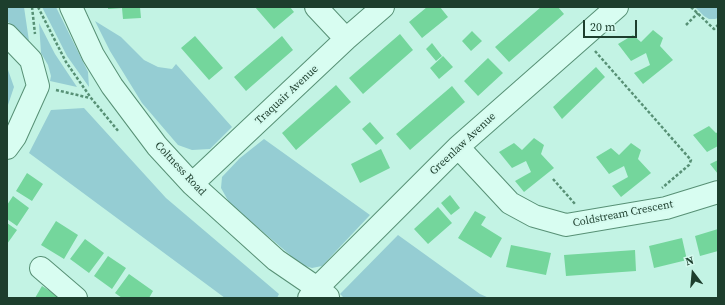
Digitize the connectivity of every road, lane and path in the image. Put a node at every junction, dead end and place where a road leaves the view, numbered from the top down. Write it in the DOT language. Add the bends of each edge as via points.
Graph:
graph roads {
  1 [pos="71,7"];
  2 [pos="316,7"];
  3 [pos="383,7"];
  4 [pos="617,7"];
  5 [pos="691,7"];
  6 [pos="698,13"];
  7 [pos="686,25"];
  8 [pos="718,26"];
  9 [pos="7,35"];
  10 [pos="583,37"];
  11 [pos="346,39"];
  12 [pos="38,86"];
  13 [pos="112,86"];
  14 [pos="458,147"];
  15 [pos="7,148"];
  16 [pos="553,179"];
  17 [pos="192,184"];
  18 [pos="718,192"];
  19 [pos="657,209"];
  20 [pos="590,221"];
  21 [pos="41,268"];
  22 [pos="318,295"];
  23 [pos="76,298"];
  1 -- 13 [label="street, Coltness Road" via="93,55"];
  2 -- 11 [label="street"];
  3 -- 11 [label="street, Traquair Avenue"];
  4 -- 10 [label="street, Greenlaw Avenue"];
  5 -- 6 [label="path"];
  6 -- 7 [label="path"];
  6 -- 8 [label="path" via="714,29"];
  9 -- 12 [label="street" via="31,60"];
  10 -- 14 [label="street, Greenlaw Avenue"];
  10 -- 19 [label="path" via="691,160 689,165 652,196"];
  11 -- 17 [label="street, Traquair Avenue"];
  12 -- 13 [label="path" via="91,98"];
  12 -- 15 [label="street" via="15,137"];
  13 -- 17 [label="street, Coltness Road" via="157,146"];
  14 -- 20 [label="street, Coldstream Crescent" via="510,203 534,216 566,225"];
  14 -- 22 [label="street, Greenlaw Avenue"];
  16 -- 20 [label="path"];
  17 -- 22 [label="street, Coltness Road"];
  18 -- 19 [label="street, Coldstream Crescent"];
  19 -- 20 [label="street, Coldstream Crescent"];
  21 -- 23 [label="street"];
}
